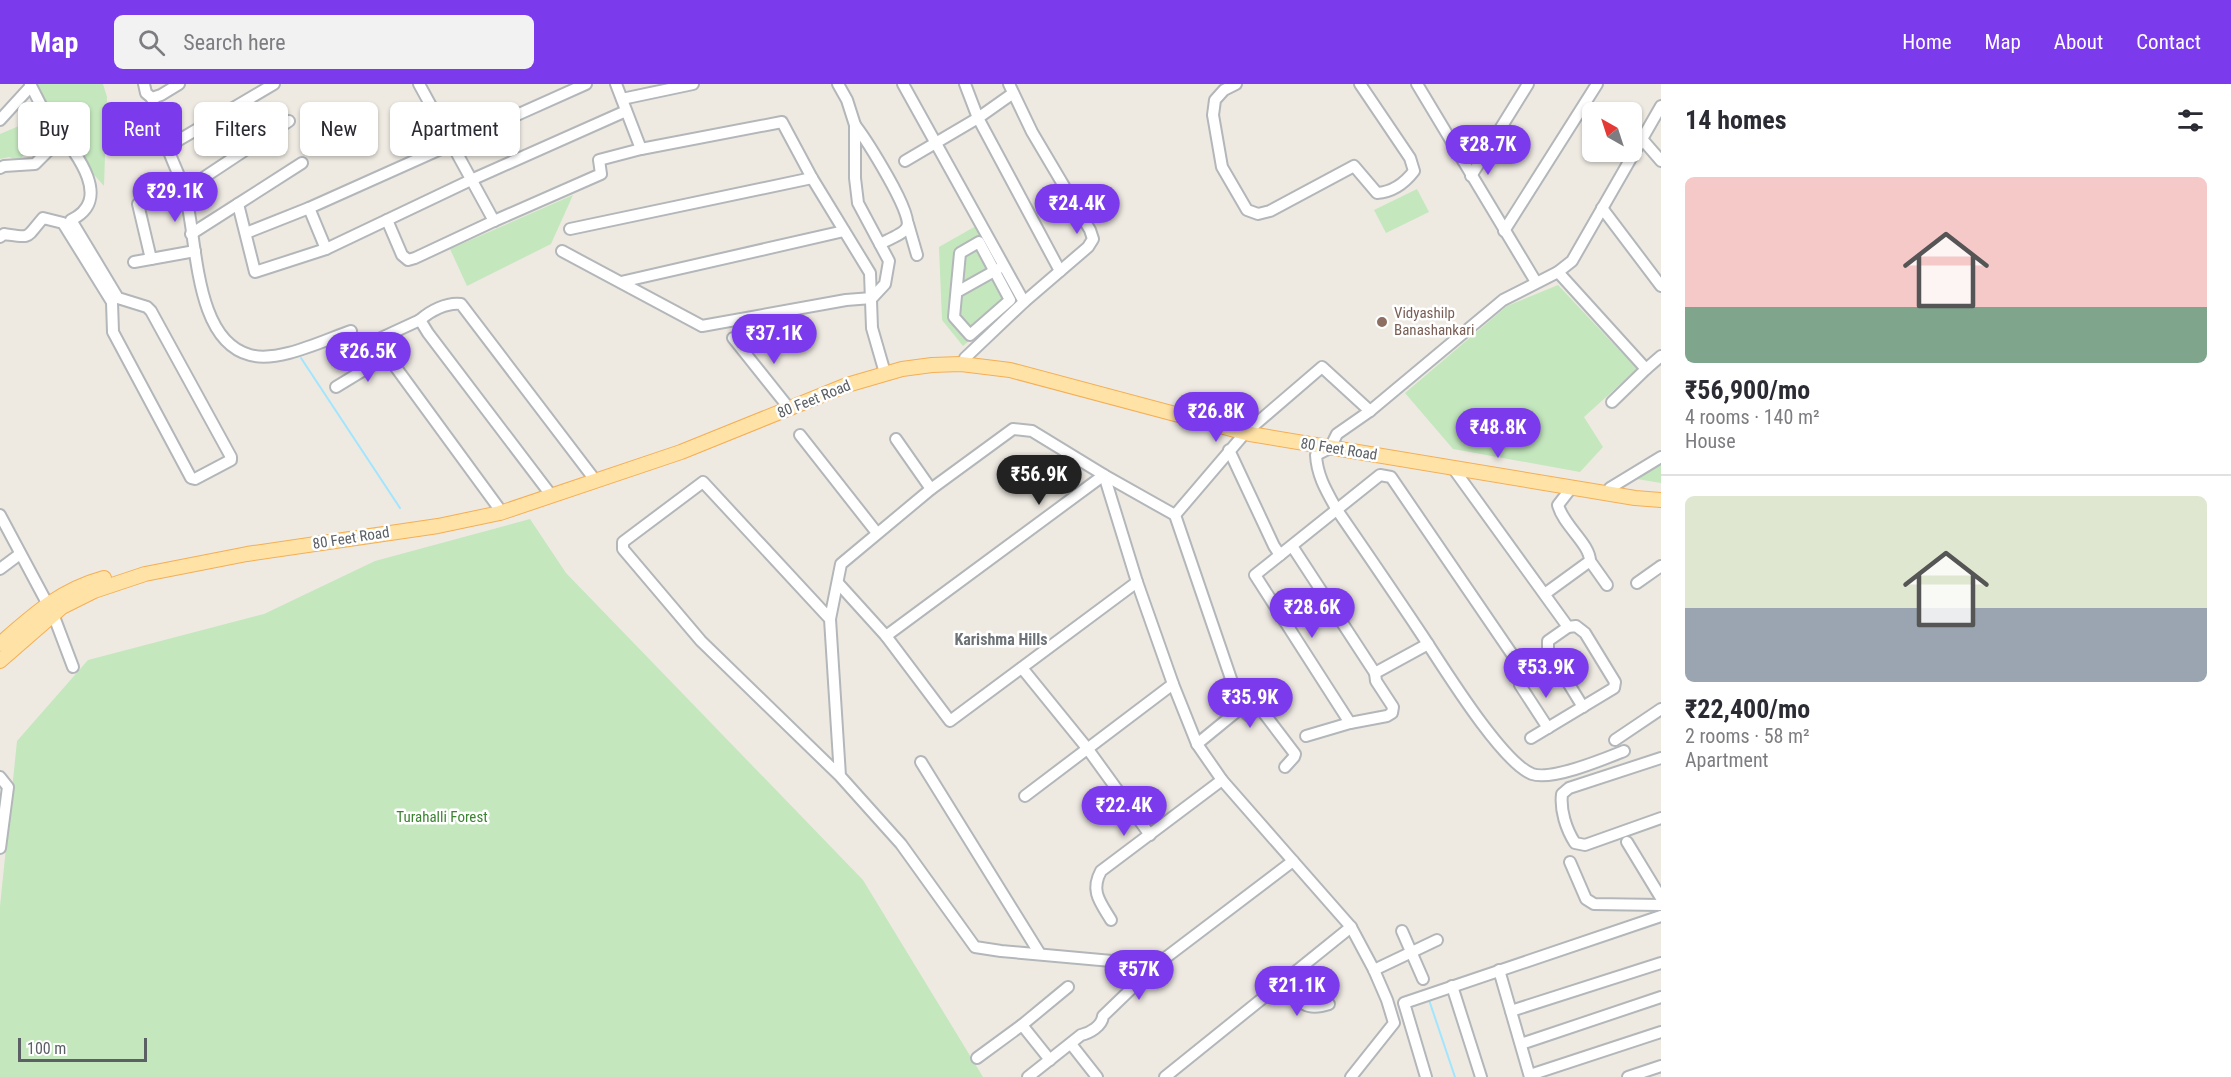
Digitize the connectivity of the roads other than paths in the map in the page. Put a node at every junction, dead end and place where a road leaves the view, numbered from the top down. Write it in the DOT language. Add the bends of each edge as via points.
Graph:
graph roads {
  1 [pos="144,84"];
  2 [pos="179,84"];
  3 [pos="274,84"];
  4 [pos="586,84"];
  5 [pos="616,84"];
  6 [pos="693,84"];
  7 [pos="838,84"];
  8 [pos="903,84"];
  9 [pos="965,84"];
  10 [pos="1236,84"];
  11 [pos="1360,84"];
  12 [pos="1417,84"];
  13 [pos="1528,84"];
  14 [pos="1598,84"];
  15 [pos="31,85"];
  16 [pos="424,86"];
  17 [pos="657,88"];
  18 [pos="1010,89"];
  19 [pos="152,98"];
  20 [pos="622,99"];
  21 [pos="40,102"];
  22 [pos="153,102"];
  23 [pos="432,102"];
  24 [pos="1661,106"];
  25 [pos="626,111"];
  26 [pos="520,114"];
  27 [pos="978,118"];
  28 [pos="0,120"];
  29 [pos="289,121"];
  30 [pos="855,125"];
  31 [pos="182,138"];
  32 [pos="1642,139"];
  33 [pos="934,143"];
  34 [pos="640,149"];
  35 [pos="44,156"];
  36 [pos="77,156"];
  37 [pos="171,156"];
  38 [pos="425,156"];
  39 [pos="458,156"];
  40 [pos="905,160"];
  41 [pos="1661,161"];
  42 [pos="1629,162"];
  43 [pos="302,164"];
  44 [pos="0,168"];
  45 [pos="1472,176"];
  46 [pos="812,178"];
  47 [pos="471,180"];
  48 [pos="184,190"];
  49 [pos="138,204"];
  50 [pos="238,204"];
  51 [pos="309,208"];
  52 [pos="1602,208"];
  53 [pos="387,220"];
  54 [pos="494,221"];
  55 [pos="908,224"];
  56 [pos="570,229"];
  57 [pos="844,231"];
  58 [pos="1504,231"];
  59 [pos="246,233"];
  60 [pos="75,234"];
  61 [pos="191,234"];
  62 [pos="0,237"];
  63 [pos="880,244"];
  64 [pos="326,249"];
  65 [pos="195,251"];
  66 [pos="561,251"];
  67 [pos="917,255"];
  68 [pos="151,259"];
  69 [pos="134,262"];
  70 [pos="999,268"];
  71 [pos="1060,271"];
  72 [pos="1558,272"];
  73 [pos="103,281"];
  74 [pos="621,282"];
  75 [pos="1536,282"];
  76 [pos="1661,286"];
  77 [pos="957,292"];
  78 [pos="872,298"];
  79 [pos="1024,302"];
  80 [pos="420,320"];
  81 [pos="351,331"];
  82 [pos="733,338"];
  83 [pos="387,356"];
  84 [pos="1661,356"];
  85 [pos="965,358"];
  86 [pos="1646,369"];
  87 [pos="884,370"];
  88 [pos="336,387"];
  89 [pos="1612,402"];
  90 [pos="788,405"];
  91 [pos="1370,411"];
  92 [pos="1248,430"];
  93 [pos="800,435"];
  94 [pos="896,439"];
  95 [pos="1332,444"];
  96 [pos="1229,450"];
  97 [pos="1661,457"];
  98 [pos="1453,468"];
  99 [pos="1104,475"];
  100 [pos="592,476"];
  101 [pos="1572,488"];
  102 [pos="1610,488"];
  103 [pos="931,489"];
  104 [pos="548,491"];
  105 [pos="1661,495"];
  106 [pos="1661,500"];
  107 [pos="498,507"];
  108 [pos="1337,510"];
  109 [pos="0,515"];
  110 [pos="1175,515"];
  111 [pos="877,533"];
  112 [pos="1292,546"];
  113 [pos="20,554"];
  114 [pos="1280,555"];
  115 [pos="1590,561"];
  116 [pos="190,562"];
  117 [pos="1661,566"];
  118 [pos="0,569"];
  119 [pos="1137,582"];
  120 [pos="838,583"];
  121 [pos="1636,583"];
  122 [pos="1607,585"];
  123 [pos="1545,593"];
  124 [pos="50,608"];
  125 [pos="831,619"];
  126 [pos="1568,627"];
  127 [pos="886,636"];
  128 [pos="2,638"];
  129 [pos="1428,644"];
  130 [pos="0,661"];
  131 [pos="1518,663"];
  132 [pos="73,667"];
  133 [pos="1022,668"];
  134 [pos="1375,673"];
  135 [pos="1173,684"];
  136 [pos="1520,685"];
  137 [pos="1583,707"];
  138 [pos="1241,708"];
  139 [pos="1661,709"];
  140 [pos="1350,723"];
  141 [pos="1548,728"];
  142 [pos="1306,736"];
  143 [pos="1531,738"];
  144 [pos="1615,740"];
  145 [pos="1197,744"];
  146 [pos="1087,748"];
  147 [pos="1624,751"];
  148 [pos="1609,757"];
  149 [pos="1661,758"];
  150 [pos="921,762"];
  151 [pos="1285,767"];
  152 [pos="1614,772"];
  153 [pos="840,776"];
  154 [pos="0,777"];
  155 [pos="1222,780"];
  156 [pos="1025,796"];
  157 [pos="3,808"];
  158 [pos="1661,818"];
  159 [pos="1150,835"];
  160 [pos="1627,842"];
  161 [pos="0,848"];
  162 [pos="1293,861"];
  163 [pos="1570,862"];
  164 [pos="1661,898"];
  165 [pos="1661,905"];
  166 [pos="1661,916"];
  167 [pos="1111,920"];
  168 [pos="1351,927"];
  169 [pos="1402,931"];
  170 [pos="1437,940"];
  171 [pos="1411,952"];
  172 [pos="1040,954"];
  173 [pos="1661,963"];
  174 [pos="1156,965"];
  175 [pos="1374,970"];
  176 [pos="1499,970"];
  177 [pos="1424,978"];
  178 [pos="1285,980"];
  179 [pos="1452,986"];
  180 [pos="1068,987"];
  181 [pos="1661,997"];
  182 [pos="1329,1004"];
  183 [pos="1511,1011"];
  184 [pos="1022,1025"];
  185 [pos="1661,1032"];
  186 [pos="1071,1044"];
  187 [pos="1521,1044"];
  188 [pos="977,1058"];
  189 [pos="1050,1060"];
  190 [pos="1661,1066"];
  191 [pos="1530,1076"];
  192 [pos="1028,1077"];
  193 [pos="1097,1077"];
  194 [pos="1165,1077"];
  195 [pos="1351,1077"];
  196 [pos="1426,1077"];
  197 [pos="1481,1077"];
  198 [pos="1629,1077"];
  1 -- 19 [label="street"];
  2 -- 19 [label="street"];
  3 -- 31 [label="street"];
  4 -- 26 [label="street"];
  5 -- 20 [label="street"];
  6 -- 17 [label="street"];
  7 -- 30 [label="street"];
  8 -- 33 [label="street"];
  9 -- 27 [label="street"];
  10 -- 11 [label="street" via="1215,100 1213,115 1222,167 1247,210 1258,214 1354,166 1377,193 1386,193 1405,183 1414,171 1410,158"];
  12 -- 45 [label="street"];
  13 -- 45 [label="street"];
  14 -- 58 [label="street"];
  15 -- 21 [label="street"];
  15 -- 28 [label="street"];
  16 -- 23 [label="street"];
  17 -- 20 [label="street"];
  18 -- 27 [label="street"];
  18 -- 71 [label="street" via="1093,239"];
  19 -- 22 [label="street"];
  20 -- 25 [label="street"];
  24 -- 32 [label="street"];
  25 -- 34 [label="street"];
  25 -- 47 [label="street"];
  27 -- 33 [label="street"];
  27 -- 71 [label="street"];
  29 -- 48 [label="street"];
  30 -- 55 [label="street" via="870,144 902,203"];
  30 -- 63 [label="street" via="858,204"];
  32 -- 41 [label="street"];
  33 -- 40 [label="street"];
  33 -- 70 [label="street"];
  34 -- 46 [label="street" via="782,122"];
  34 -- 54 [label="street" via="599,160 601,174"];
  35 -- 44 [label="street" via="35,164"];
  36 -- 60 [label="street" via="87,173 89,203 83,215 71,220"];
  37 -- 48 [label="street"];
  38 -- 51 [label="street"];
  39 -- 47 [label="street"];
  42 -- 52 [label="street"];
  43 -- 50 [label="street"];
  45 -- 58 [label="street"];
  46 -- 56 [label="street"];
  46 -- 57 [label="street"];
  47 -- 53 [label="street"];
  47 -- 54 [label="street"];
  48 -- 61 [label="street"];
  49 -- 68 [label="street"];
  50 -- 59 [label="street"];
  50 -- 61 [label="street"];
  51 -- 59 [label="street"];
  51 -- 64 [label="street"];
  52 -- 72 [label="street" via="1572,261"];
  52 -- 76 [label="street"];
  53 -- 54 [label="street" via="408,260"];
  53 -- 64 [label="street"];
  55 -- 63 [label="street"];
  55 -- 67 [label="street"];
  57 -- 74 [label="street"];
  57 -- 78 [label="street" via="870,273"];
  58 -- 75 [label="street"];
  59 -- 64 [label="street" via="255,272"];
  60 -- 62 [label="street" via="63,223 43,218 27,236"];
  60 -- 73 [label="street"];
  61 -- 65 [label="street"];
  63 -- 78 [label="street" via="889,261 885,284"];
  65 -- 68 [label="street"];
  65 -- 81 [label="street" via="214,323 234,347 249,355 282,355"];
  66 -- 74 [label="street"];
  68 -- 69 [label="street"];
  70 -- 77 [label="street"];
  70 -- 77 [label="street" via="979,243 960,253"];
  70 -- 77 [label="street" via="1010,300 970,335 954,317"];
  70 -- 79 [label="street"];
  71 -- 79 [label="street"];
  72 -- 75 [label="street"];
  72 -- 86 [label="street"];
  73 -- 73 [label="street" via="118,297 151,311 231,460 191,478 113,332 112,302"];
  74 -- 78 [label="street" via="702,326"];
  75 -- 91 [label="street" via="1503,300"];
  78 -- 87 [label="street" via="872,328"];
  79 -- 85 [label="street"];
  80 -- 83 [label="street" via="378,340"];
  80 -- 100 [label="street" via="427,313 461,304"];
  80 -- 104 [label="street"];
  82 -- 90 [label="street"];
  83 -- 88 [label="street"];
  83 -- 107 [label="street"];
  84 -- 86 [label="street"];
  85 -- 87 [label="main road, 80 Feet Road" via="924,360"];
  85 -- 92 [label="main road, 80 Feet Road" via="1021,366"];
  86 -- 89 [label="street"];
  87 -- 90 [label="main road, 80 Feet Road"];
  87 -- 92 [label="main road, 80 Feet Road" via="947,364 1001,368"];
  90 -- 100 [label="main road, 80 Feet Road"];
  90 -- 116 [label="main road, 80 Feet Road" via="681,452 500,513 438,526"];
  91 -- 92 [label="street" via="1322,367"];
  91 -- 95 [label="street" via="1337,434"];
  92 -- 95 [label="main road, 80 Feet Road"];
  92 -- 96 [label="street"];
  93 -- 111 [label="street"];
  94 -- 103 [label="street"];
  95 -- 98 [label="main road, 80 Feet Road"];
  95 -- 102 [label="main road, 80 Feet Road"];
  95 -- 108 [label="street" via="1316,455 1316,468"];
  96 -- 110 [label="street"];
  96 -- 114 [label="street"];
  97 -- 102 [label="street"];
  98 -- 101 [label="main road, 80 Feet Road"];
  98 -- 123 [label="street"];
  99 -- 103 [label="street" via="1032,431 1013,429"];
  99 -- 110 [label="street"];
  99 -- 119 [label="street"];
  99 -- 127 [label="street"];
  100 -- 104 [label="main road, 80 Feet Road"];
  101 -- 106 [label="main road, 80 Feet Road"];
  101 -- 115 [label="street" via="1558,505 1560,514"];
  102 -- 105 [label="main road, 80 Feet Road"];
  103 -- 111 [label="street"];
  104 -- 107 [label="main road, 80 Feet Road"];
  107 -- 116 [label="main road, 80 Feet Road" via="246,548"];
  108 -- 112 [label="street"];
  108 -- 129 [label="street"];
  108 -- 131 [label="street" via="1380,475 1391,477"];
  109 -- 113 [label="street"];
  110 -- 138 [label="street"];
  111 -- 120 [label="street" via="841,564"];
  112 -- 114 [label="street"];
  112 -- 134 [label="street"];
  113 -- 118 [label="street"];
  113 -- 124 [label="street"];
  114 -- 140 [label="street" via="1255,575"];
  115 -- 122 [label="street"];
  115 -- 123 [label="street"];
  116 -- 124 [label="main road, 80 Feet Road"];
  117 -- 121 [label="street"];
  119 -- 133 [label="street"];
  119 -- 135 [label="street"];
  120 -- 125 [label="street"];
  120 -- 127 [label="street"];
  123 -- 126 [label="street"];
  124 -- 128 [label="main road, 80 Feet Road"];
  124 -- 130 [label="main road, 80 Feet Road"];
  124 -- 132 [label="street"];
  125 -- 153 [label="street"];
  125 -- 153 [label="street" via="703,482 623,542 623,549 701,641"];
  126 -- 137 [label="street" via="1548,641 1548,650"];
  126 -- 137 [label="street" via="1576,626 1585,633 1616,682 1614,688"];
  127 -- 133 [label="street" via="950,721"];
  129 -- 134 [label="street"];
  129 -- 148 [label="street" via="1478,718 1521,767 1533,774 1548,775"];
  133 -- 146 [label="street"];
  134 -- 140 [label="street" via="1393,707 1392,713"];
  135 -- 145 [label="street"];
  135 -- 146 [label="street"];
  136 -- 141 [label="street"];
  137 -- 141 [label="street"];
  138 -- 145 [label="street"];
  138 -- 151 [label="street" via="1248,715 1260,708 1279,731 1295,754"];
  139 -- 144 [label="street"];
  140 -- 142 [label="street"];
  141 -- 143 [label="street"];
  145 -- 155 [label="street"];
  146 -- 156 [label="street"];
  146 -- 159 [label="street"];
  147 -- 148 [label="street"];
  148 -- 152 [label="street"];
  149 -- 152 [label="street"];
  150 -- 172 [label="street"];
  152 -- 158 [label="street" via="1562,794 1560,805 1575,843 1585,845"];
  153 -- 172 [label="street" via="901,844 975,947"];
  154 -- 157 [label="street" via="8,788"];
  155 -- 159 [label="street"];
  155 -- 162 [label="street"];
  157 -- 161 [label="street"];
  159 -- 167 [label="street" via="1098,876 1098,898"];
  160 -- 164 [label="street"];
  162 -- 168 [label="street"];
  162 -- 174 [label="street"];
  163 -- 165 [label="street" via="1586,899 1594,904"];
  166 -- 176 [label="street"];
  168 -- 175 [label="street"];
  168 -- 178 [label="street"];
  169 -- 171 [label="street"];
  170 -- 171 [label="street"];
  171 -- 175 [label="street"];
  171 -- 177 [label="street"];
  172 -- 174 [label="street"];
  173 -- 183 [label="street"];
  174 -- 186 [label="street" via="1103,1016 1100,1024"];
  175 -- 195 [label="street" via="1394,1023"];
  176 -- 179 [label="street"];
  176 -- 183 [label="street"];
  178 -- 182 [label="street" via="1307,1007 1316,1009"];
  178 -- 194 [label="street"];
  179 -- 196 [label="street" via="1404,1003"];
  179 -- 197 [label="street"];
  180 -- 184 [label="street"];
  181 -- 187 [label="street"];
  183 -- 187 [label="street"];
  184 -- 188 [label="street"];
  184 -- 189 [label="street"];
  185 -- 191 [label="street"];
  186 -- 189 [label="street"];
  186 -- 193 [label="street"];
  187 -- 191 [label="street"];
  189 -- 192 [label="street"];
  190 -- 198 [label="street"];
}
